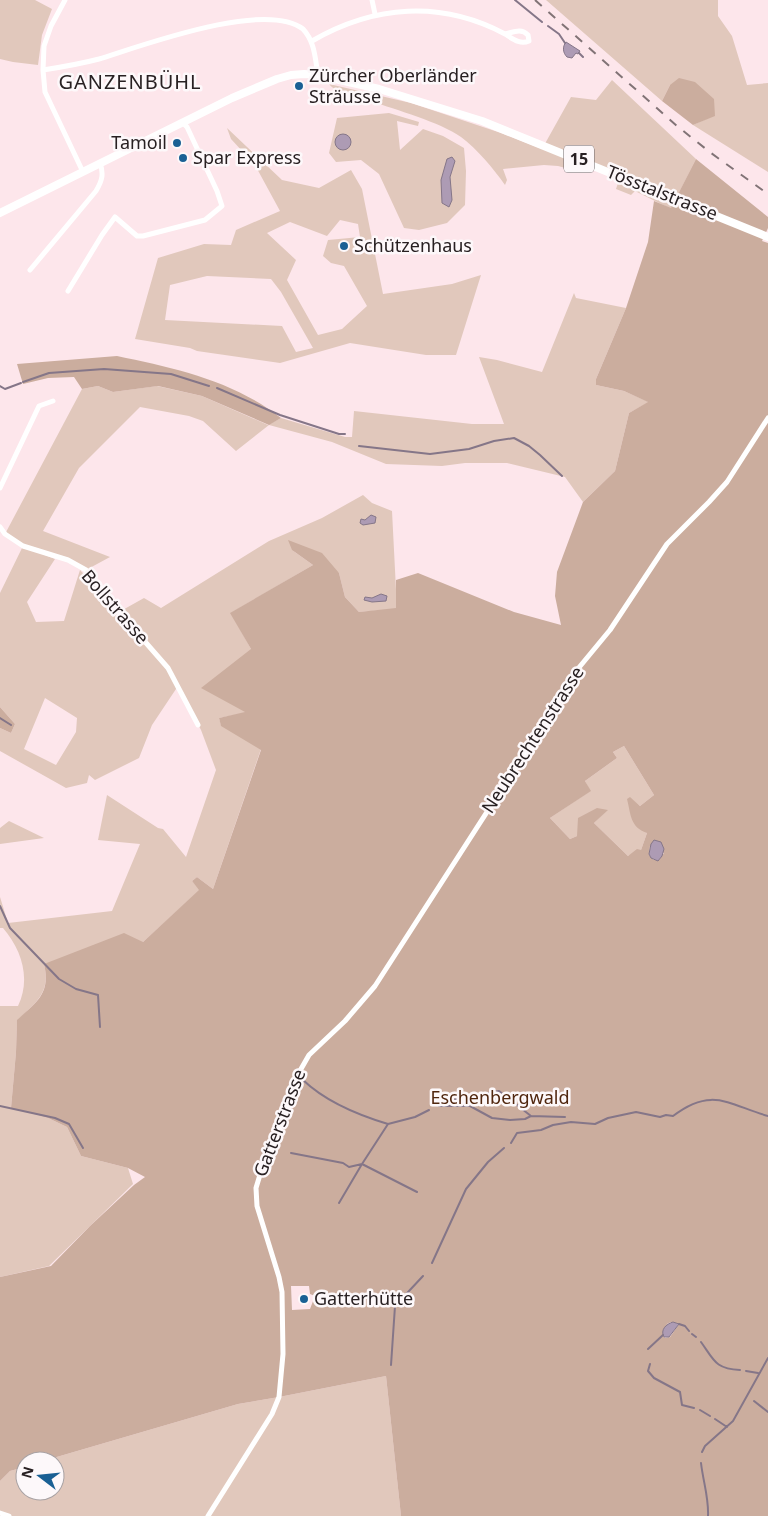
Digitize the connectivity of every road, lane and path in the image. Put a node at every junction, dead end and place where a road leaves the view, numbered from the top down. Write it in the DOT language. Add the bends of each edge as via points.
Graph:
graph roads {
  1 [pos="65,0"];
  2 [pos="372,0"];
  3 [pos="375,14"];
  4 [pos="505,34"];
  5 [pos="312,41"];
  6 [pos="43,70"];
  7 [pos="318,75"];
  8 [pos="183,123"];
  9 [pos="100,163"];
  10 [pos="83,172"];
  11 [pos="0,213"];
  12 [pos="768,237"];
  13 [pos="30,270"];
  14 [pos="68,291"];
  15 [pos="54,401"];
  16 [pos="768,418"];
  17 [pos="0,488"];
  18 [pos="1,529"];
  19 [pos="198,724"];
  20 [pos="322,1043"];
  21 [pos="0,1513"];
  22 [pos="9,1516"];
  23 [pos="208,1516"];
  1 -- 6 [label="street" via="46,39"];
  2 -- 3 [label="street"];
  3 -- 4 [label="street" via="406,10 444,12 468,17"];
  3 -- 5 [label="street" via="331,30"];
  5 -- 6 [label="street" via="302,28 290,21 274,16 244,15 187,28 73,66"];
  5 -- 7 [label="street"];
  6 -- 10 [label="street" via="45,92"];
  7 -- 8 [label="main road, Tösstalstrasse / 15" via="291,75 277,79"];
  7 -- 12 [label="main road, Tösstalstrasse / 15" via="415,99 482,120"];
  8 -- 9 [label="main road, Tösstalstrasse / 15"];
  8 -- 14 [label="street" via="222,206 205,220 143,236 137,236 115,217"];
  9 -- 10 [label="main road, Tösstalstrasse / 15"];
  9 -- 13 [label="street" via="102,181 96,191"];
  10 -- 11 [label="main road, Tösstalstrasse / 15"];
  15 -- 17 [label="street" via="39,406"];
  16 -- 20 [label="street, Neubrechtenstrasse" via="721,489 661,550 610,630 565,686 375,986"];
  18 -- 19 [label="street, Bollstrasse" via="23,546 68,560 86,570 168,668"];
  20 -- 23 [label="street, Gatterstrasse" via="302,1066 256,1188 257,1206 282,1292 283,1359 279,1397 272,1414"];
  21 -- 22 [label="street"];
}
